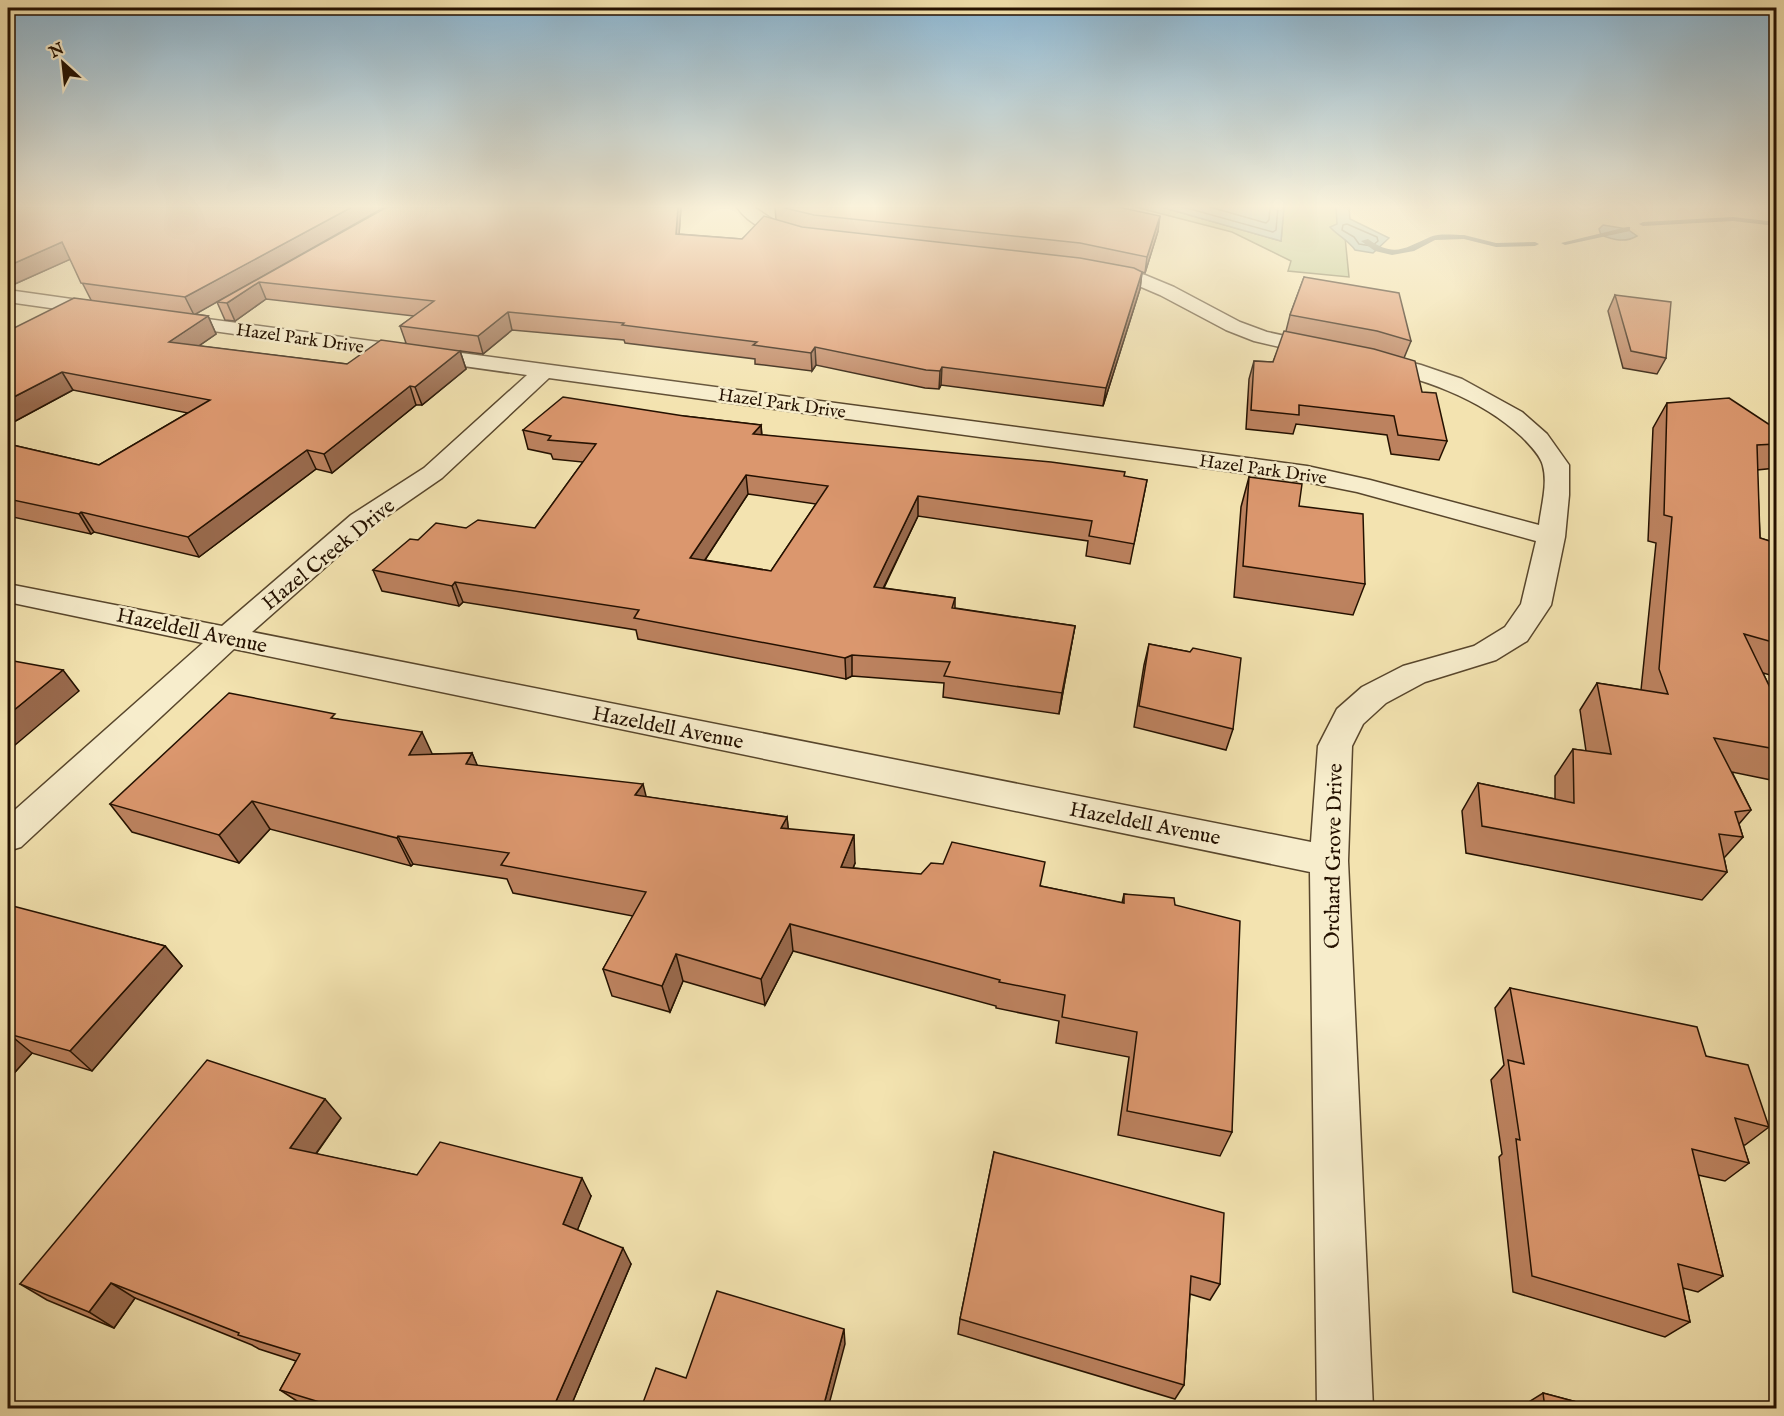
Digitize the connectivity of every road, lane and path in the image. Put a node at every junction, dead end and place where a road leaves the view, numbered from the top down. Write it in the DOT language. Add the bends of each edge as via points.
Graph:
graph roads {
  1 [pos="1108,273"];
  2 [pos="8,296"];
  3 [pos="228,306"];
  4 [pos="126,313"];
  5 [pos="150,317"];
  6 [pos="197,324"];
  7 [pos="544,371"];
  8 [pos="1551,537"];
  9 [pos="8,593"];
  10 [pos="227,638"];
  11 [pos="8,837"];
  12 [pos="1329,861"];
  13 [pos="1345,1408"];
  1 -- 8 [label="street, Orchard Grove Drive" via="1138,279 1174,294 1261,337 1413,370 1485,399 1514,417 1538,439 1556,465"];
  2 -- 4 [label="street"];
  3 -- 6 [label="street"];
  5 -- 6 [label="street, Hazel Park Drive"];
  6 -- 7 [label="street, Hazel Park Drive"];
  7 -- 8 [label="street, Hazel Park Drive" via="1307,474"];
  7 -- 10 [label="street, Hazel Creek Drive" via="433,473 361,521"];
  8 -- 12 [label="street, Orchard Grove Drive" via="1536,605 1516,634 1485,653 1414,674 1374,695 1349,717 1335,746"];
  9 -- 10 [label="street, Hazeldell Avenue"];
  10 -- 11 [label="street, Hazel Creek Drive"];
  10 -- 12 [label="street, Hazeldell Avenue"];
  12 -- 13 [label="street, Orchard Grove Drive"];
}
